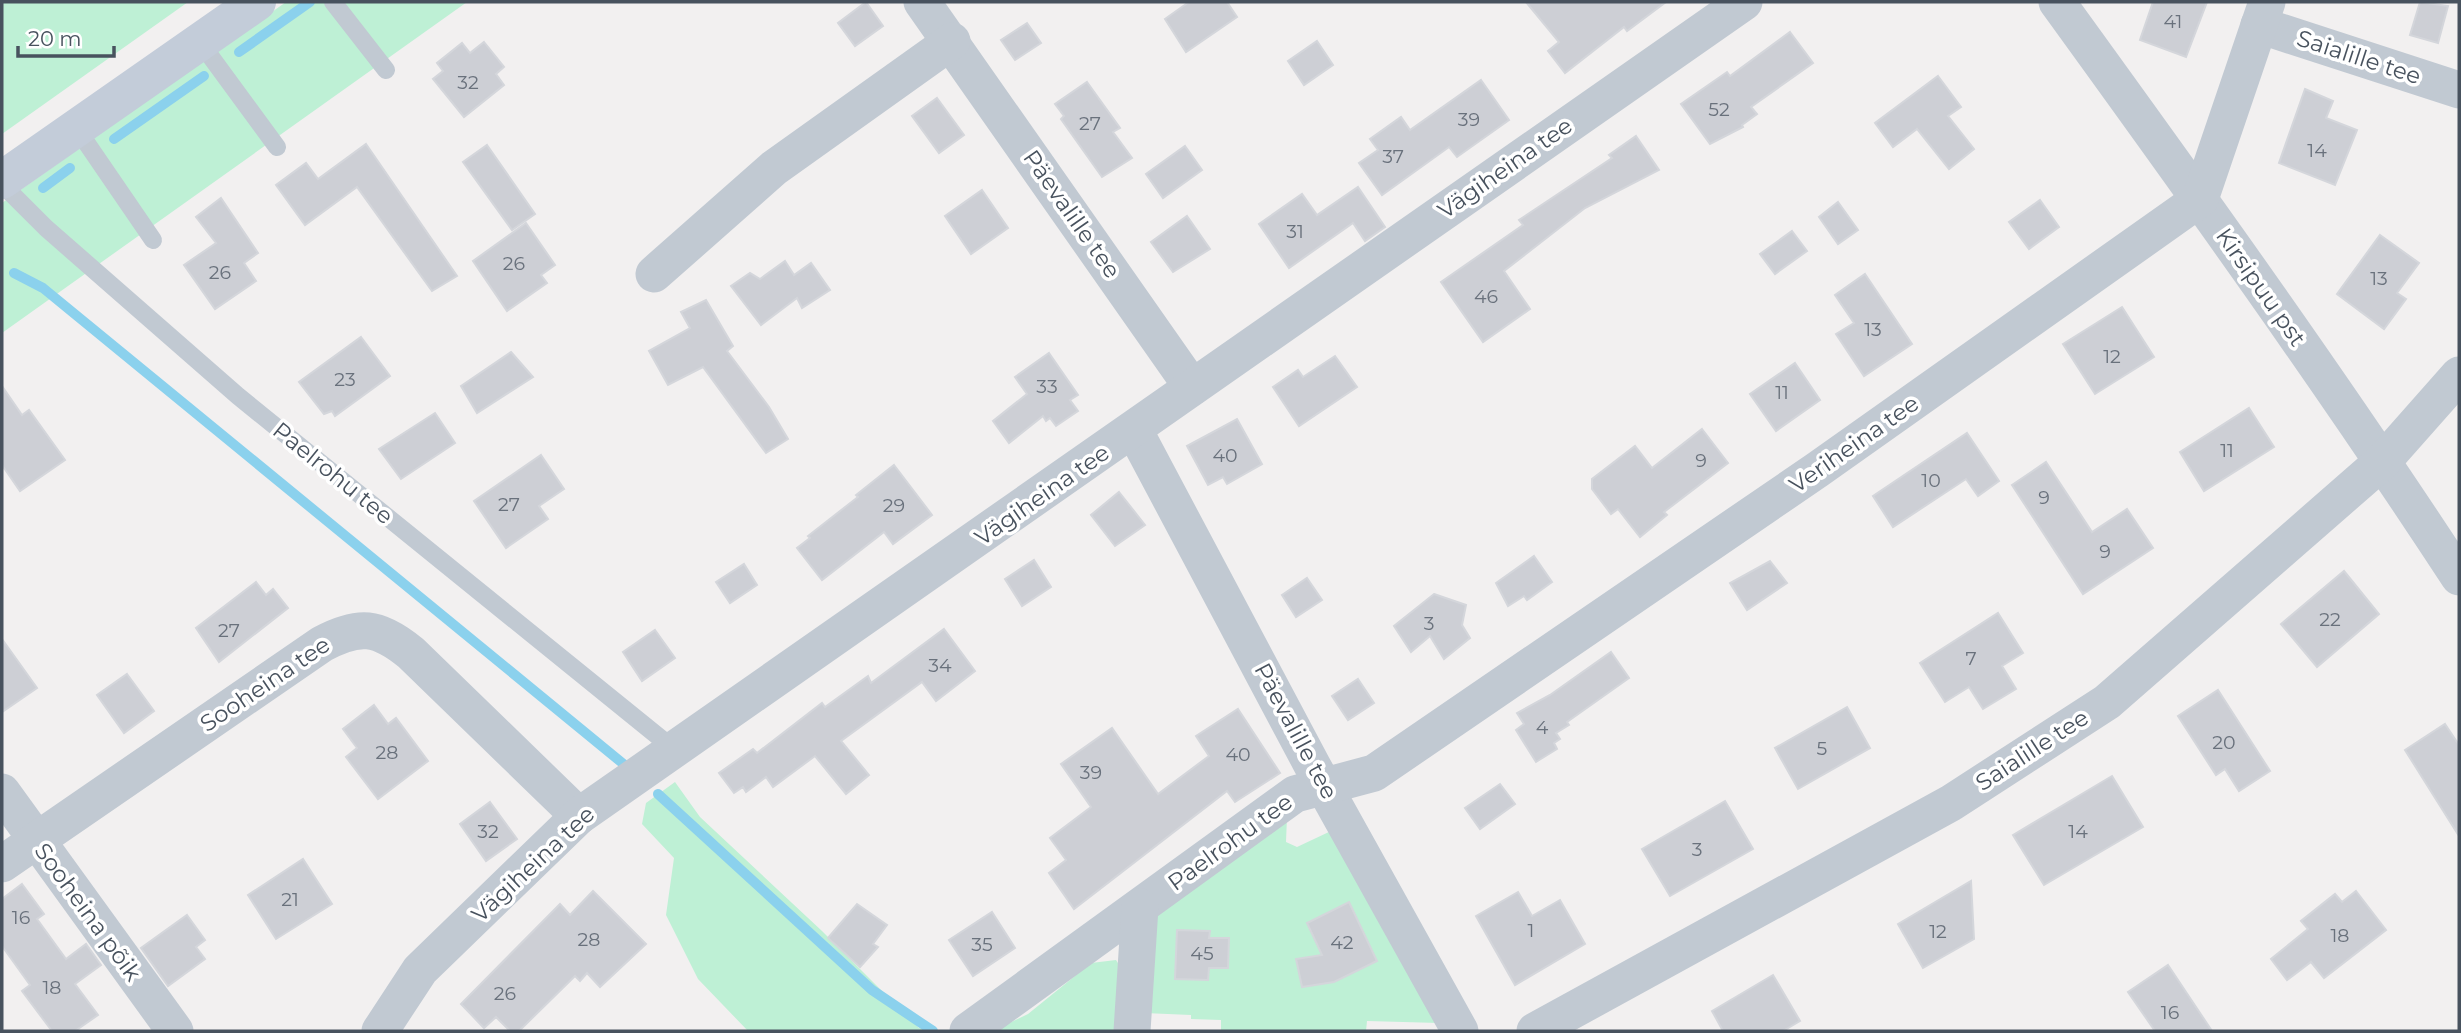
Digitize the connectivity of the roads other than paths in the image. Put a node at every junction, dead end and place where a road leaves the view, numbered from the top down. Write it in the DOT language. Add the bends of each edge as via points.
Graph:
graph roads {
  1 [pos="257,2"];
  2 [pos="333,2"];
  3 [pos="922,2"];
  4 [pos="1744,2"];
  5 [pos="2057,2"];
  6 [pos="2263,13"];
  7 [pos="951,41"];
  8 [pos="200,42"];
  9 [pos="386,70"];
  10 [pos="2459,90"];
  11 [pos="77,129"];
  12 [pos="277,147"];
  13 [pos="2,182"];
  14 [pos="2200,199"];
  15 [pos="153,240"];
  16 [pos="654,274"];
  17 [pos="2459,376"];
  18 [pos="1192,387"];
  19 [pos="1135,430"];
  20 [pos="2383,461"];
  21 [pos="2459,577"];
  22 [pos="675,750"];
  23 [pos="1325,787"];
  24 [pos="2,792"];
  25 [pos="579,816"];
  26 [pos="36,840"];
  27 [pos="2,864"];
  28 [pos="1140,907"];
  29 [pos="175,1031"];
  30 [pos="380,1031"];
  31 [pos="968,1031"];
  32 [pos="1132,1031"];
  33 [pos="1460,1031"];
  34 [pos="1535,1031"];
  1 -- 8 [label="street"];
  2 -- 9 [label="lane"];
  3 -- 7 [label="street, Päevalille tee"];
  4 -- 18 [label="street, Vägiheina tee"];
  5 -- 14 [label="street, Kirsipuu pst"];
  6 -- 10 [label="street, Saialille tee"];
  6 -- 14 [label="street"];
  7 -- 16 [label="street" via="774,168"];
  7 -- 18 [label="street, Päevalille tee"];
  8 -- 11 [label="street"];
  8 -- 12 [label="lane"];
  11 -- 13 [label="street"];
  11 -- 15 [label="lane"];
  13 -- 22 [label="lane, Paelrohu tee" via="46,228 238,396"];
  14 -- 20 [label="street, Kirsipuu pst"];
  14 -- 23 [label="street, Veriheina tee" via="1817,470 1374,774"];
  17 -- 20 [label="street, Saialille tee"];
  18 -- 19 [label="street, Vägiheina tee"];
  19 -- 22 [label="street, Vägiheina tee"];
  19 -- 23 [label="street, Päevalille tee"];
  20 -- 21 [label="street, Kirsipuu pst"];
  20 -- 34 [label="street, Saialille tee" via="2107,702 1951,803"];
  22 -- 25 [label="street, Vägiheina tee"];
  23 -- 28 [label="street, Paelrohu tee" via="1295,794"];
  23 -- 33 [label="street, Päevalille tee"];
  24 -- 26 [label="street, Sooheina põik"];
  25 -- 26 [label="street, Sooheina tee" via="411,653 394,639 367,629 345,631 322,644"];
  25 -- 30 [label="street, Vägiheina tee" via="420,970"];
  26 -- 27 [label="street, Sooheina tee"];
  26 -- 29 [label="street, Sooheina põik"];
  28 -- 31 [label="street, Paelrohu tee"];
  28 -- 32 [label="street"];
}
